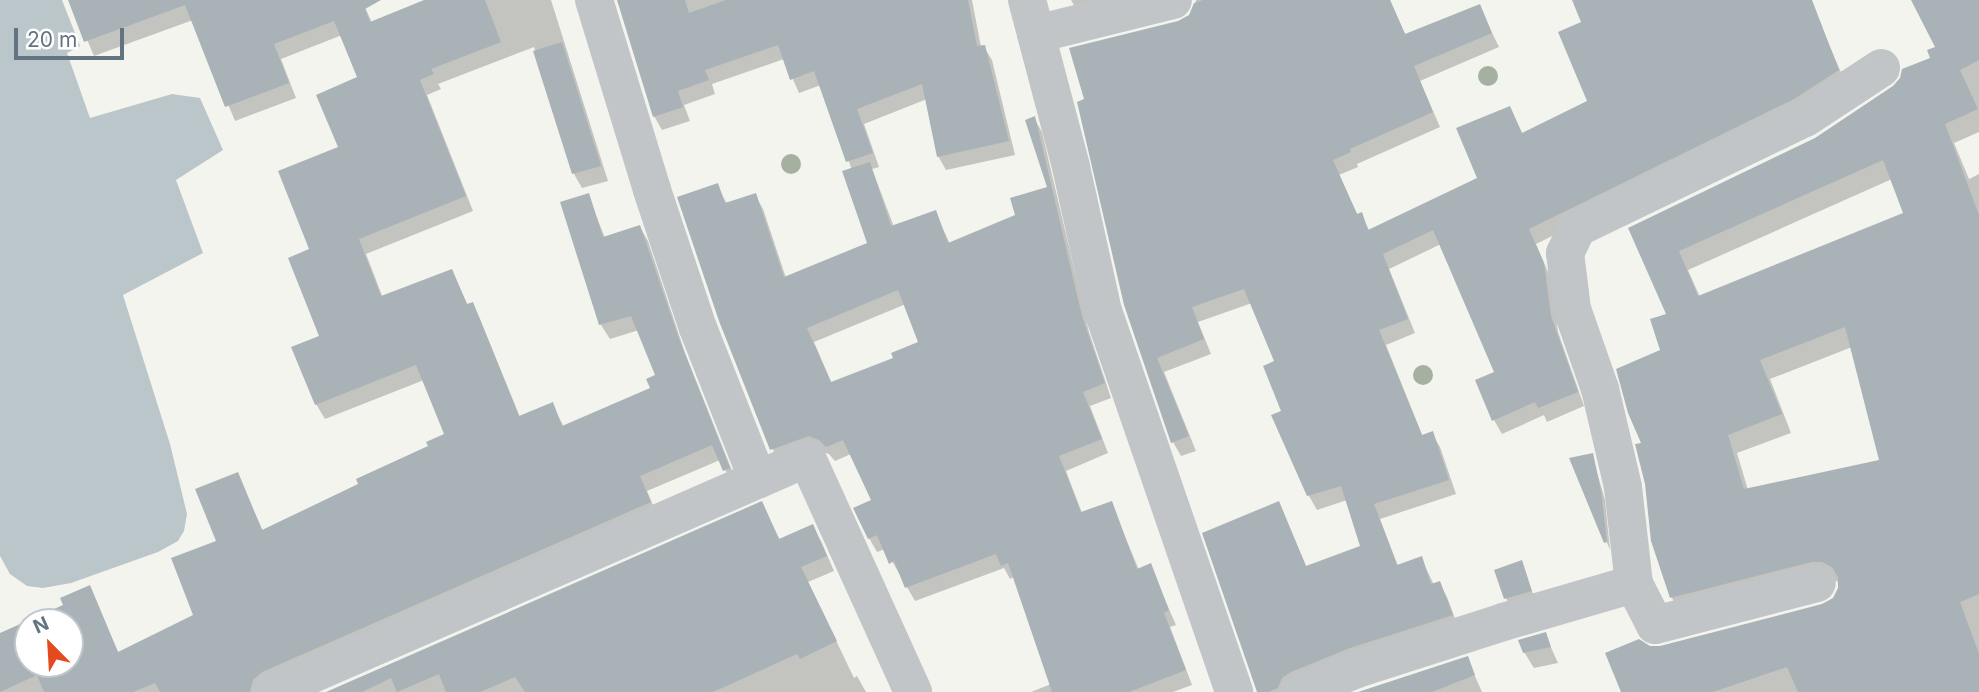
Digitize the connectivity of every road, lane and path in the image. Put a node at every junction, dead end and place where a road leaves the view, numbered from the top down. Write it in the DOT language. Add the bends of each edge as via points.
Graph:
graph roads {
  1 [pos="594,0"];
  2 [pos="1173,0"];
  3 [pos="1031,17"];
  4 [pos="1881,68"];
  5 [pos="758,480"];
  6 [pos="1817,583"];
  7 [pos="1634,584"];
  8 [pos="271,692"];
  9 [pos="913,692"];
  10 [pos="1234,692"];
  11 [pos="1299,692"];
  1 -- 5 [label="street" via="698,328"];
  2 -- 3 [label="street"];
  3 -- 10 [label="street" via="1104,311"];
  4 -- 7 [label="street" via="1805,118 1577,228 1565,253 1572,309 1600,390 1623,487"];
  5 -- 8 [label="street"];
  5 -- 9 [label="street" via="807,458"];
  6 -- 7 [label="street" via="1655,625"];
  7 -- 11 [label="street" via="1357,669"];
}
